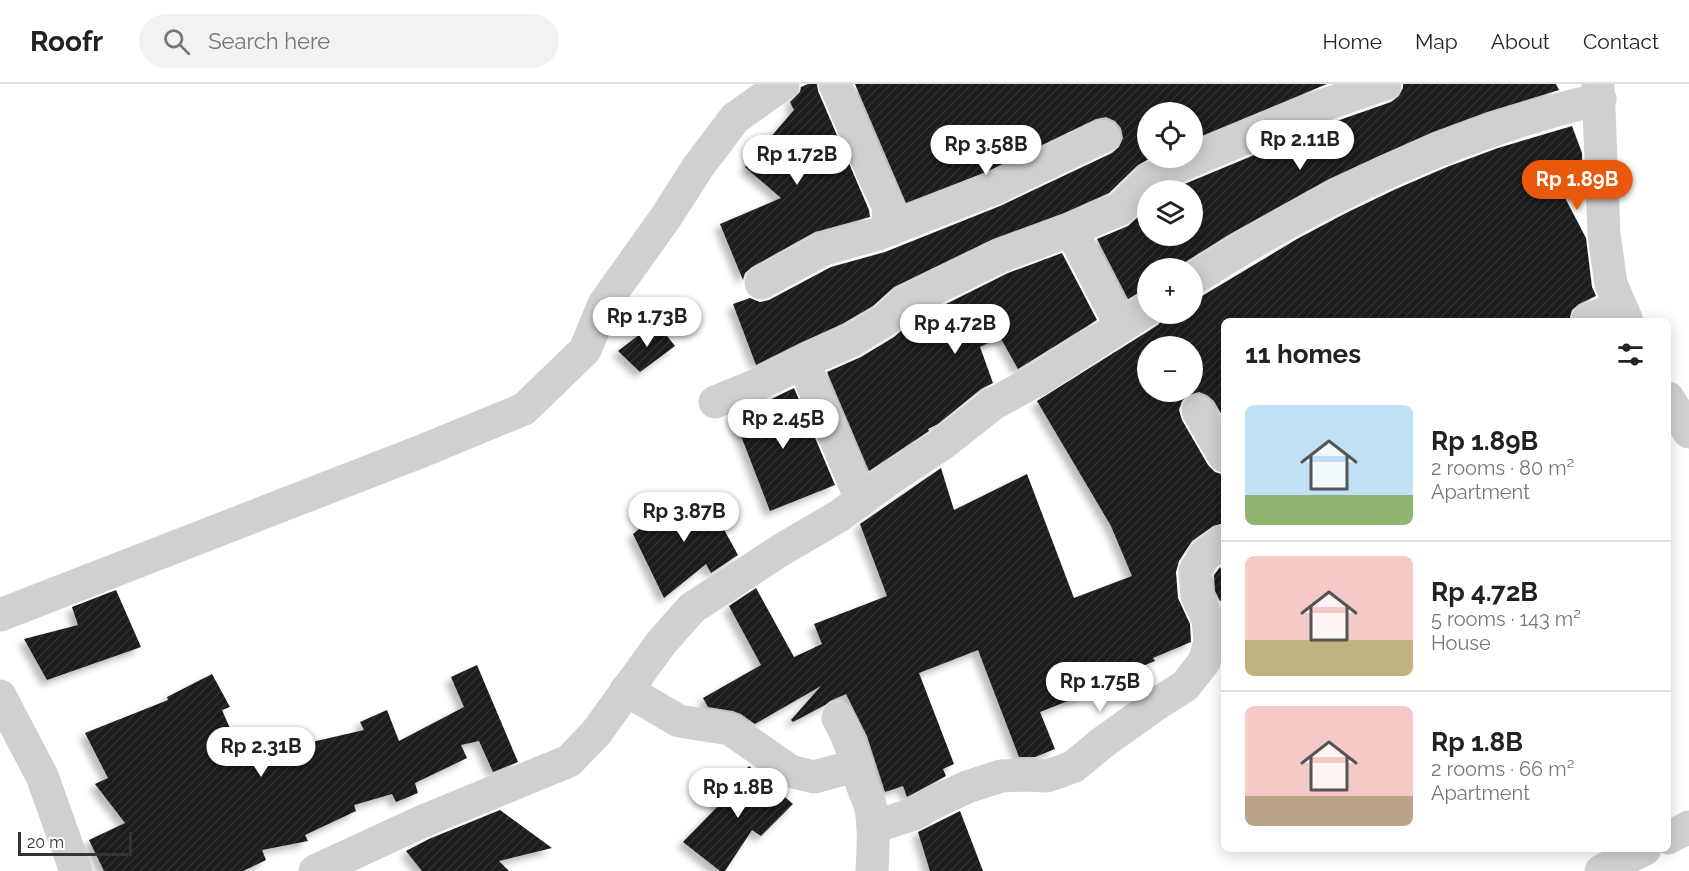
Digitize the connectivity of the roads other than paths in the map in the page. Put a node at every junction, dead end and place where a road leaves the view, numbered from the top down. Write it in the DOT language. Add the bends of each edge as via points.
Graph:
graph roads {
  1 [pos="783,84"];
  2 [pos="835,84"];
  3 [pos="1385,84"];
  4 [pos="1599,91"];
  5 [pos="1104,136"];
  6 [pos="889,230"];
  7 [pos="1071,230"];
  8 [pos="1203,273"];
  9 [pos="761,283"];
  10 [pos="1624,313"];
  11 [pos="1134,318"];
  12 [pos="1601,318"];
  13 [pos="803,362"];
  14 [pos="715,402"];
  15 [pos="1671,403"];
  16 [pos="1198,411"];
  17 [pos="1689,432"];
  18 [pos="1221,451"];
  19 [pos="861,499"];
  20 [pos="1221,543"];
  21 [pos="0,615"];
  22 [pos="626,690"];
  23 [pos="0,696"];
  24 [pos="838,718"];
  25 [pos="858,765"];
  26 [pos="873,827"];
  27 [pos="1689,827"];
  28 [pos="1671,836"];
  29 [pos="1639,852"];
  30 [pos="76,871"];
  31 [pos="315,871"];
  32 [pos="872,871"];
  33 [pos="1602,871"];
  1 -- 21 [label="street" via="735,118 604,304 585,350 524,409"];
  2 -- 6 [label="street" via="888,205"];
  3 -- 7 [label="street" via="1324,105 1152,178 1120,209"];
  4 -- 8 [label="street" via="1403,164"];
  4 -- 10 [label="street" via="1604,234 1611,284"];
  5 -- 6 [label="street" via="993,189"];
  6 -- 9 [label="street" via="824,249"];
  7 -- 11 [label="street"];
  7 -- 13 [label="street" via="1001,256 903,304 851,341"];
  10 -- 12 [label="street"];
  11 -- 19 [label="street" via="993,404"];
  13 -- 14 [label="street"];
  13 -- 19 [label="street"];
  15 -- 17 [label="street"];
  16 -- 18 [label="street"];
  19 -- 22 [label="street" via="692,608"];
  20 -- 26 [label="street" via="1204,556 1195,571 1197,596 1208,619 1210,642 1204,662 1185,686 1072,767 1047,776 1001,776 967,787 914,814"];
  22 -- 25 [label="street" via="679,721 730,729 790,771 814,777"];
  22 -- 31 [label="street" via="596,733 569,761"];
  23 -- 30 [label="street" via="42,776"];
  24 -- 25 [label="street"];
  25 -- 26 [label="street"];
  26 -- 32 [label="street"];
  27 -- 28 [label="street"];
  29 -- 33 [label="street"];
}
